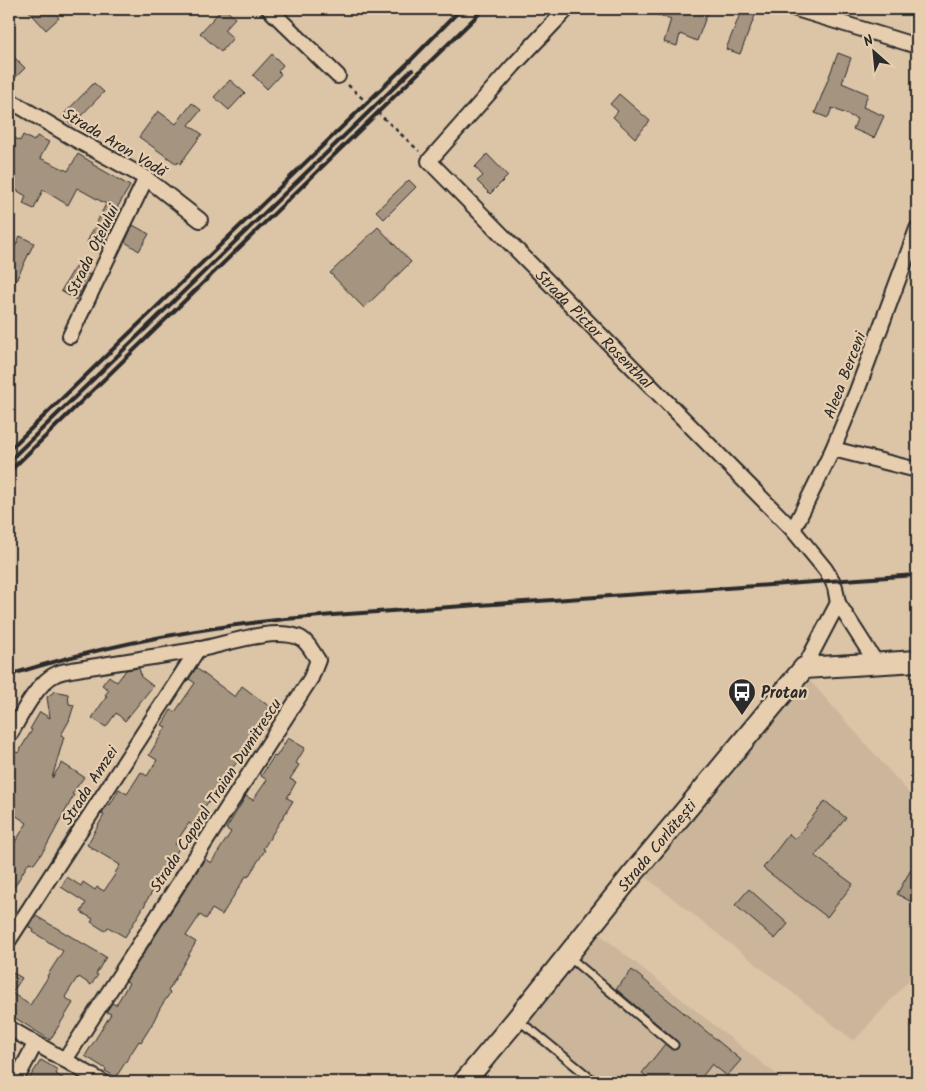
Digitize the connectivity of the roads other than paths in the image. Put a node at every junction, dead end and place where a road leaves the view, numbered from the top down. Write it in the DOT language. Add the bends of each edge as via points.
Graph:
graph roads {
  1 [pos="269,9"];
  2 [pos="567,9"];
  3 [pos="796,9"];
  4 [pos="917,46"];
  5 [pos="338,76"];
  6 [pos="9,100"];
  7 [pos="146,178"];
  8 [pos="200,220"];
  9 [pos="917,229"];
  10 [pos="70,336"];
  11 [pos="833,449"];
  12 [pos="917,470"];
  13 [pos="793,530"];
  14 [pos="838,603"];
  15 [pos="198,649"];
  16 [pos="917,661"];
  17 [pos="877,664"];
  18 [pos="804,668"];
  19 [pos="9,736"];
  20 [pos="9,940"];
  21 [pos="567,956"];
  22 [pos="516,1020"];
  23 [pos="9,1028"];
  24 [pos="35,1044"];
  25 [pos="674,1045"];
  26 [pos="65,1060"];
  27 [pos="14,1082"];
  28 [pos="103,1082"];
  29 [pos="464,1082"];
  30 [pos="595,1082"];
  1 -- 5 [label="street"];
  2 -- 13 [label="street, Strada Pictor Rosenthal" via="429,161"];
  3 -- 4 [label="street"];
  6 -- 7 [label="street, Strada Aron Vodă"];
  7 -- 8 [label="street, Strada Aron Vodă"];
  7 -- 10 [label="street, Strada Oțelului"];
  9 -- 11 [label="street, Aleea Berceni"];
  11 -- 12 [label="street"];
  11 -- 13 [label="street, Aleea Berceni"];
  13 -- 14 [label="street, Strada Pictor Rosenthal" via="832,580"];
  14 -- 17 [label="street, Strada Pictor Rosenthal"];
  14 -- 18 [label="street, Strada Corlătești"];
  15 -- 19 [label="street" via="55,674 38,690"];
  15 -- 20 [label="street, Strada Amzei"];
  15 -- 26 [label="street, Strada Caporal Traian Dumitrescu" via="281,634 300,638 318,660 311,678"];
  16 -- 17 [label="street"];
  17 -- 18 [label="street"];
  18 -- 21 [label="street, Strada Corlătești"];
  21 -- 22 [label="street, Strada Corlătești"];
  21 -- 25 [label="lane"];
  22 -- 29 [label="street, Strada Corlătești"];
  22 -- 30 [label="lane"];
  23 -- 24 [label="street"];
  24 -- 26 [label="street"];
  24 -- 27 [label="street"];
  26 -- 28 [label="street"];
}
